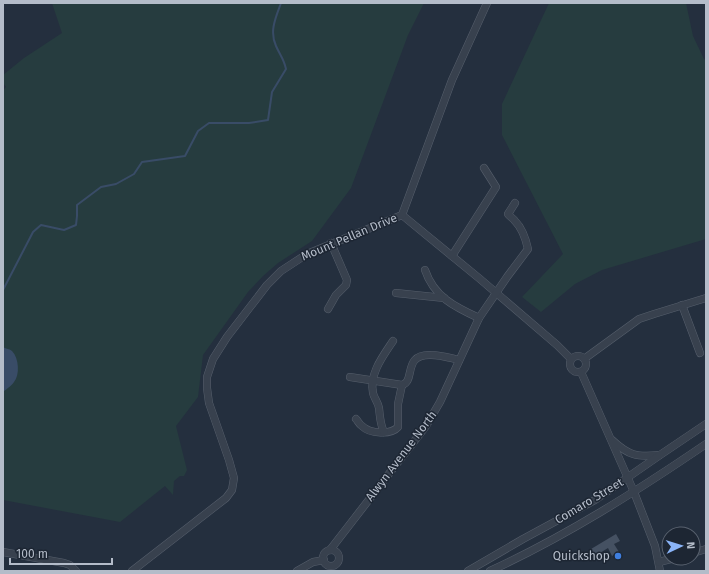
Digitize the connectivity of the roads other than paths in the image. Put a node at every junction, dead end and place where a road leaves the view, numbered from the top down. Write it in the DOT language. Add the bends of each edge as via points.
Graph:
graph roads {
  1 [pos="487,3"];
  2 [pos="484,168"];
  3 [pos="515,203"];
  4 [pos="402,215"];
  5 [pos="331,243"];
  6 [pos="452,256"];
  7 [pos="425,270"];
  8 [pos="495,292"];
  9 [pos="396,293"];
  10 [pos="444,298"];
  11 [pos="706,298"];
  12 [pos="682,305"];
  13 [pos="328,308"];
  14 [pos="479,318"];
  15 [pos="393,341"];
  16 [pos="700,353"];
  17 [pos="571,359"];
  18 [pos="584,359"];
  19 [pos="460,360"];
  20 [pos="581,372"];
  21 [pos="350,377"];
  22 [pos="373,380"];
  23 [pos="402,385"];
  24 [pos="356,419"];
  25 [pos="706,424"];
  26 [pos="384,432"];
  27 [pos="611,439"];
  28 [pos="706,444"];
  29 [pos="660,455"];
  30 [pos="628,478"];
  31 [pos="634,492"];
  32 [pos="330,550"];
  33 [pos="3,552"];
  34 [pos="659,562"];
  35 [pos="328,565"];
  36 [pos="76,571"];
  37 [pos="132,571"];
  38 [pos="297,571"];
  39 [pos="468,571"];
  40 [pos="490,571"];
  41 [pos="660,571"];
  1 -- 4 [label="street, Mount Pellan Drive" via="452,80"];
  2 -- 6 [label="street" via="496,187"];
  3 -- 8 [label="street, Alwyn Avenue North" via="508,214 516,221 528,249"];
  4 -- 5 [label="street, Mount Pellan Drive"];
  4 -- 6 [label="street"];
  5 -- 13 [label="street" via="347,284"];
  5 -- 37 [label="street, Mount Pellan Drive" via="281,271 267,285 219,348 210,366 208,398 232,469 234,483 230,493"];
  6 -- 8 [label="street"];
  7 -- 10 [label="street" via="431,284"];
  8 -- 14 [label="street, Alwyn Avenue North"];
  8 -- 17 [label="street"];
  9 -- 10 [label="street"];
  10 -- 14 [label="street" via="460,310"];
  11 -- 12 [label="street"];
  12 -- 16 [label="street"];
  12 -- 18 [label="street" via="639,319"];
  14 -- 19 [label="street, Alwyn Avenue North"];
  15 -- 22 [label="street" via="382,357"];
  17 -- 18 [label="street" via="578,356"];
  17 -- 20 [label="street" via="572,370"];
  18 -- 20 [label="street" via="586,366"];
  19 -- 23 [label="street" via="420,356 413,362 407,382"];
  19 -- 32 [label="street, Alwyn Avenue North" via="426,426"];
  20 -- 27 [label="street"];
  21 -- 22 [label="street"];
  22 -- 23 [label="street"];
  22 -- 26 [label="street" via="373,394"];
  23 -- 26 [label="street" via="398,404 398,427"];
  24 -- 26 [label="street" via="362,427 370,431"];
  25 -- 29 [label="street, Comaro Street"];
  27 -- 29 [label="street" via="633,455"];
  27 -- 30 [label="street"];
  28 -- 31 [label="street, Comaro Street"];
  29 -- 30 [label="street, Comaro Street"];
  30 -- 31 [label="street"];
  30 -- 39 [label="street, Comaro Street" via="595,500"];
  31 -- 34 [label="street"];
  31 -- 40 [label="street, Comaro Street" via="559,537"];
  32 -- 35 [label="street" via="326,552"];
  32 -- 35 [label="street" via="339,556 337,564"];
  33 -- 36 [label="street" via="64,563"];
  34 -- 41 [label="street"];
  35 -- 38 [label="street" via="313,562"];
}
